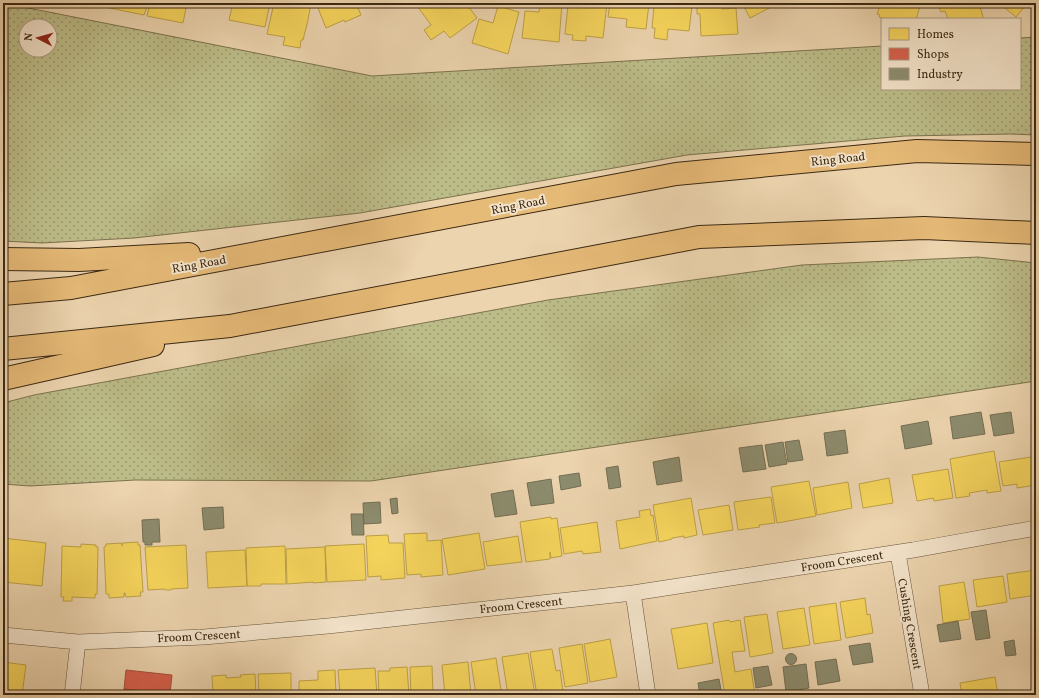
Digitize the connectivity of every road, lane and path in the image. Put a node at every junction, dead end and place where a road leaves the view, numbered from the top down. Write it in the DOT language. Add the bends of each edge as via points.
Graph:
graph roads {
  1 [pos="1036,154"];
  2 [pos="1036,233"];
  3 [pos="282,249"];
  4 [pos="3,259"];
  5 [pos="3,294"];
  6 [pos="230,326"];
  7 [pos="3,349"];
  8 [pos="3,379"];
  9 [pos="1036,528"];
  10 [pos="898,553"];
  11 [pos="633,592"];
  12 [pos="3,635"];
  13 [pos="78,642"];
  14 [pos="72,695"];
  15 [pos="648,695"];
  16 [pos="922,695"];
  1 -- 3 [label="highway, Ring Road" via="917,151 676,174"];
  2 -- 6 [label="highway" via="924,228 699,237"];
  3 -- 4 [label="highway" via="79,260"];
  3 -- 5 [label="highway, Ring Road" via="71,288"];
  6 -- 7 [label="highway"];
  6 -- 8 [label="highway"];
  9 -- 10 [label="street, Froom Crescent"];
  10 -- 11 [label="street, Froom Crescent"];
  10 -- 16 [label="street, Cushing Crescent"];
  11 -- 13 [label="street, Froom Crescent" via="328,626 204,637"];
  11 -- 15 [label="street"];
  12 -- 13 [label="street, Froom Crescent"];
  13 -- 14 [label="street"];
}
